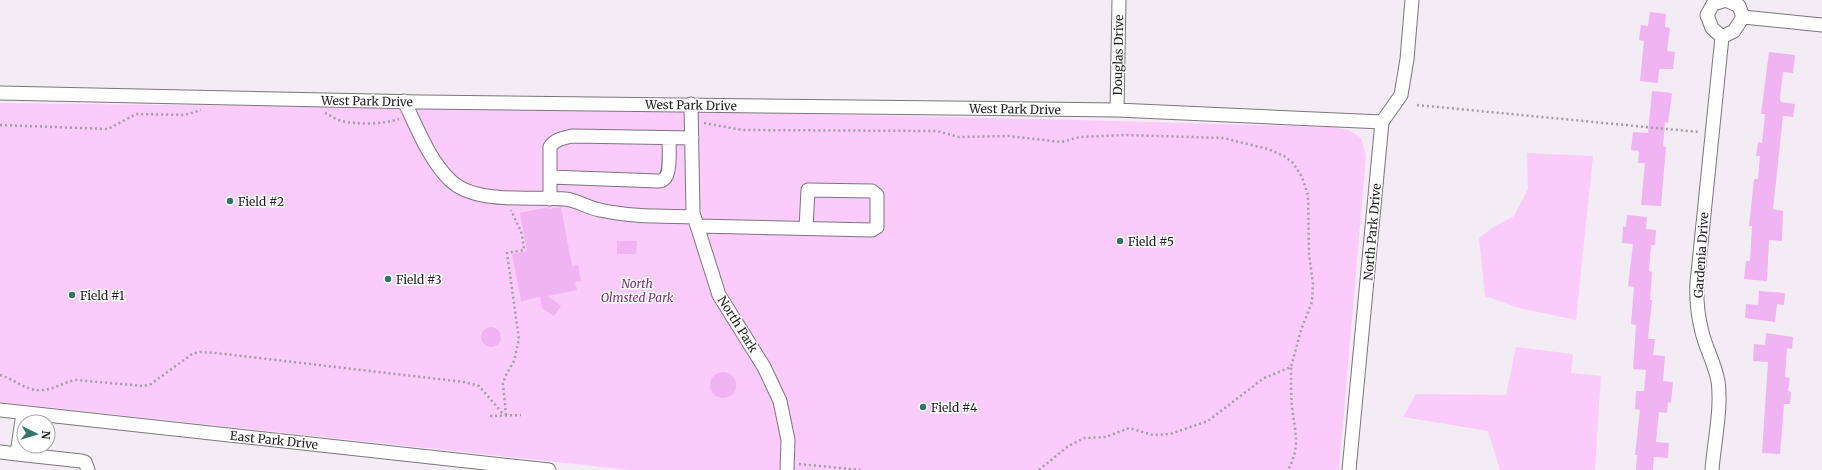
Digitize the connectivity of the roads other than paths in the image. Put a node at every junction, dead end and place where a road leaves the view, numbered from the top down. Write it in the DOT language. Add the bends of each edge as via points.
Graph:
graph roads {
  1 [pos="1119,0"];
  2 [pos="1412,0"];
  3 [pos="1743,17"];
  4 [pos="1822,25"];
  5 [pos="1722,37"];
  6 [pos="0,93"];
  7 [pos="404,101"];
  8 [pos="691,104"];
  9 [pos="1117,110"];
  10 [pos="1382,122"];
  11 [pos="669,138"];
  12 [pos="692,138"];
  13 [pos="550,177"];
  14 [pos="550,199"];
  15 [pos="695,221"];
  16 [pos="806,228"];
  17 [pos="0,410"];
  18 [pos="23,413"];
  19 [pos="0,452"];
  20 [pos="16,454"];
  21 [pos="17,454"];
  22 [pos="56,464"];
  23 [pos="793,467"];
  24 [pos="88,470"];
  25 [pos="549,470"];
  26 [pos="1349,470"];
  27 [pos="1712,470"];
  1 -- 9 [label="street, Douglas Drive"];
  2 -- 10 [label="street, North Park Drive" via="1401,95"];
  3 -- 4 [label="street"];
  3 -- 5 [label="street" via="1734,32"];
  3 -- 5 [label="street" via="1739,6 1734,2 1726,0 1714,4 1707,15 1712,28"];
  5 -- 27 [label="street, Gardenia Drive" via="1696,299 1702,333 1715,365 1718,383"];
  6 -- 7 [label="street, West Park Drive"];
  7 -- 8 [label="street, West Park Drive"];
  7 -- 14 [label="street" via="438,165 451,181 464,190 505,197"];
  8 -- 9 [label="street, West Park Drive"];
  8 -- 12 [label="street, North Park"];
  9 -- 10 [label="street, West Park Drive"];
  10 -- 26 [label="street, North Park Drive"];
  11 -- 12 [label="street"];
  11 -- 13 [label="street" via="572,136 559,139 550,147"];
  11 -- 13 [label="street" via="668,176 664,180"];
  12 -- 15 [label="street, North Park"];
  13 -- 14 [label="street"];
  14 -- 15 [label="street" via="567,199 598,210 630,215"];
  15 -- 16 [label="street"];
  15 -- 23 [label="street, North Park" via="719,295 764,367 780,401"];
  16 -- 16 [label="street" via="872,230 877,227 877,196 872,191 808,190"];
  17 -- 18 [label="street, East Park Drive"];
  18 -- 25 [label="street, East Park Drive"];
  19 -- 20 [label="street"];
  21 -- 22 [label="street"];
  22 -- 24 [label="street" via="85,462"];
}
